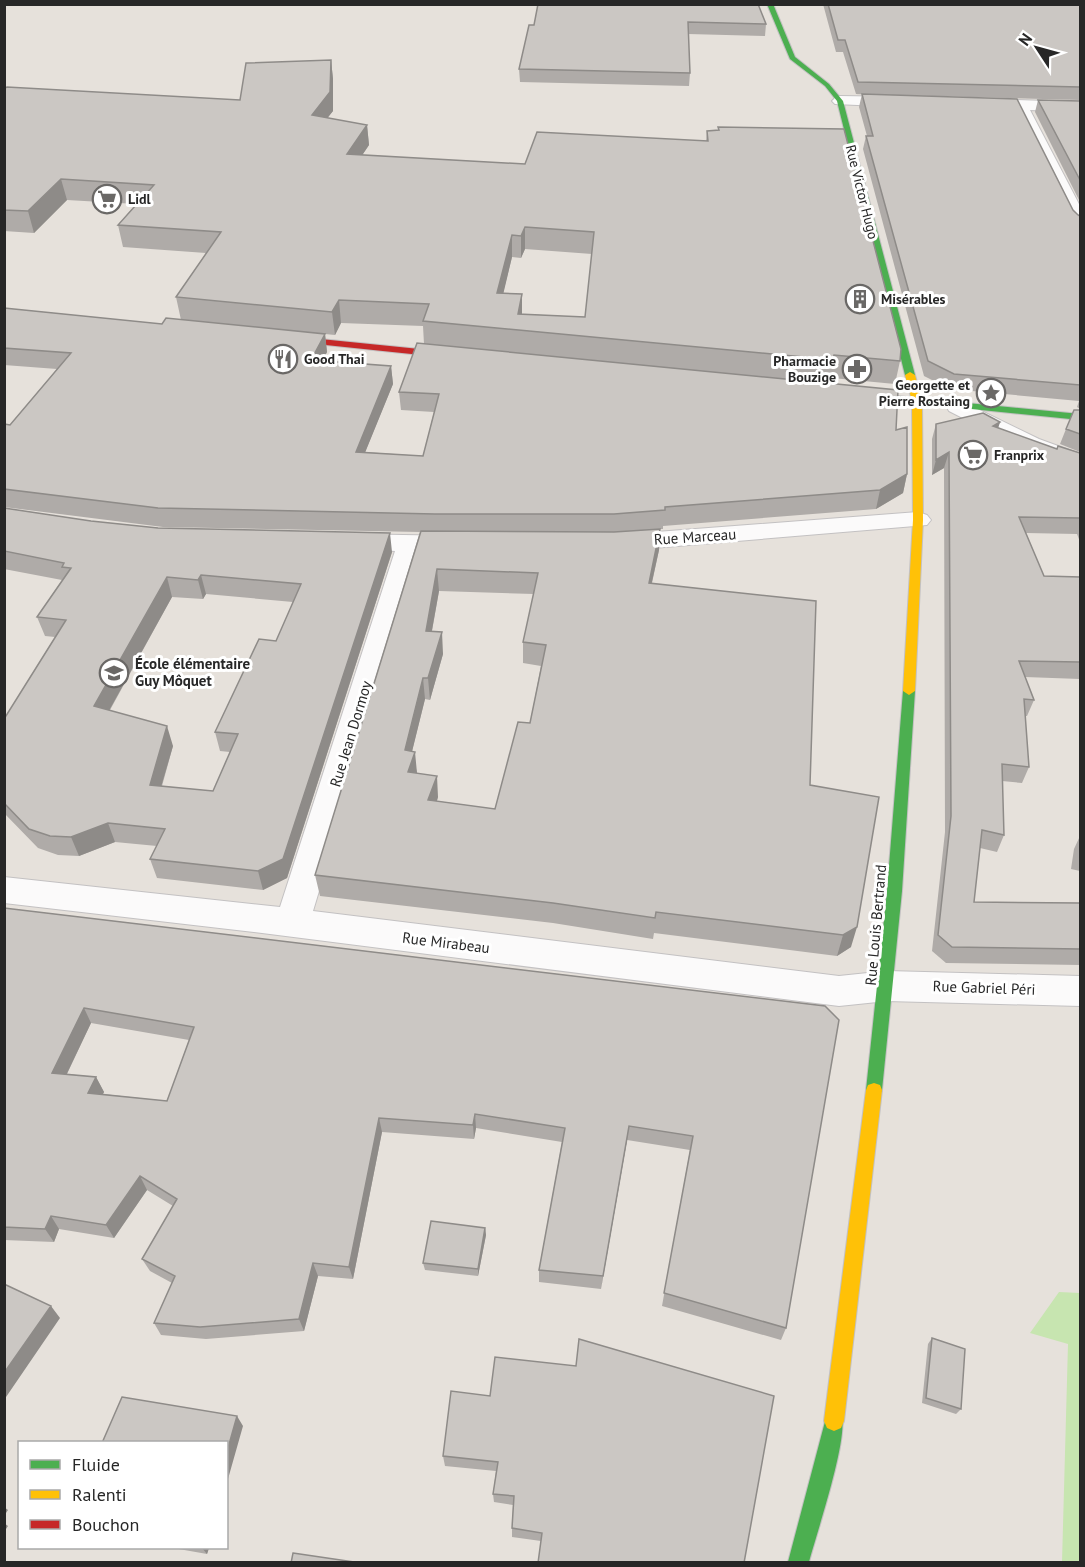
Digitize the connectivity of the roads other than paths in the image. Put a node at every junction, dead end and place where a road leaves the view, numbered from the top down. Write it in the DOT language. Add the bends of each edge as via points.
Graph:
graph roads {
  1 [pos="770,4"];
  2 [pos="840,101"];
  3 [pos="915,103"];
  4 [pos="962,104"];
  5 [pos="1020,105"];
  6 [pos="1080,107"];
  7 [pos="1080,222"];
  8 [pos="266,337"];
  9 [pos="474,358"];
  10 [pos="886,398"];
  11 [pos="917,401"];
  12 [pos="957,406"];
  13 [pos="1080,417"];
  14 [pos="1080,462"];
  15 [pos="918,520"];
  16 [pos="327,541"];
  17 [pos="410,543"];
  18 [pos="482,544"];
  19 [pos="597,544"];
  20 [pos="4,890"];
  21 [pos="291,923"];
  22 [pos="887,986"];
  23 [pos="1080,991"];
  24 [pos="829,1449"];
  25 [pos="825,1517"];
  26 [pos="798,1563"];
  1 -- 2 [label="main road, Rue Victor Hugo" via="792,58 827,85"];
  2 -- 3 [label="street"];
  2 -- 11 [label="main road, Rue Victor Hugo"];
  4 -- 5 [label="street"];
  5 -- 6 [label="street"];
  5 -- 7 [label="street"];
  8 -- 9 [label="main road"];
  10 -- 11 [label="main road"];
  11 -- 12 [label="main road"];
  11 -- 15 [label="main road, Rue Louis Bertrand"];
  12 -- 13 [label="main road"];
  12 -- 14 [label="street" via="1032,444"];
  15 -- 19 [label="street, Rue Marceau"];
  15 -- 22 [label="main road, Rue Louis Bertrand" via="902,814"];
  16 -- 17 [label="street"];
  17 -- 18 [label="street"];
  17 -- 21 [label="street, Rue Jean Dormoy"];
  20 -- 21 [label="street, Rue Mirabeau"];
  21 -- 22 [label="street, Rue Mirabeau" via="839,991"];
  22 -- 23 [label="street, Rue Gabriel Péri"];
  22 -- 24 [label="main road, Rue Louis Bertrand"];
  24 -- 25 [label="main road, Rue Louis Bertrand"];
  24 -- 26 [label="main road, Rue Louis Bertrand"];
}
